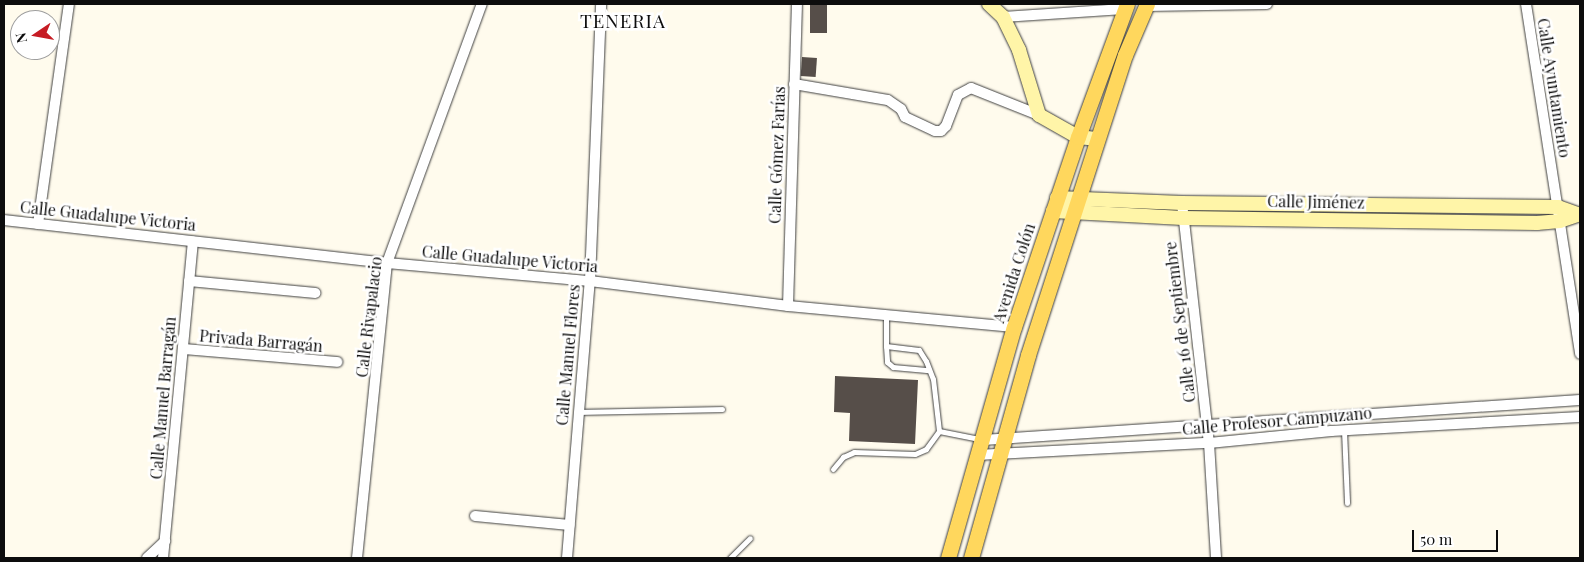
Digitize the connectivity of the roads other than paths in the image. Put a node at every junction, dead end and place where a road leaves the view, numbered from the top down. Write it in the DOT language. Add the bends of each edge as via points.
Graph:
graph roads {
  1 [pos="69,4"];
  2 [pos="482,4"];
  3 [pos="601,4"];
  4 [pos="797,4"];
  5 [pos="989,4"];
  6 [pos="1267,4"];
  7 [pos="1526,4"];
  8 [pos="1146,5"];
  9 [pos="1125,6"];
  10 [pos="1003,17"];
  11 [pos="794,84"];
  12 [pos="1039,115"];
  13 [pos="1078,137"];
  14 [pos="1098,139"];
  15 [pos="1182,203"];
  16 [pos="1246,204"];
  17 [pos="1055,205"];
  18 [pos="1370,205"];
  19 [pos="1077,206"];
  20 [pos="1446,206"];
  21 [pos="1558,207"];
  22 [pos="1579,214"];
  23 [pos="1184,218"];
  24 [pos="1246,219"];
  25 [pos="4,220"];
  26 [pos="1371,221"];
  27 [pos="1560,221"];
  28 [pos="1446,222"];
  29 [pos="38,224"];
  30 [pos="193,241"];
  31 [pos="387,263"];
  32 [pos="189,281"];
  33 [pos="590,281"];
  34 [pos="315,293"];
  35 [pos="788,306"];
  36 [pos="886,315"];
  37 [pos="1014,327"];
  38 [pos="886,346"];
  39 [pos="183,349"];
  40 [pos="1580,354"];
  41 [pos="337,362"];
  42 [pos="929,370"];
  43 [pos="1580,400"];
  44 [pos="722,409"];
  45 [pos="1455,410"];
  46 [pos="579,412"];
  47 [pos="1429,412"];
  48 [pos="1580,417"];
  49 [pos="1329,418"];
  50 [pos="1207,424"];
  51 [pos="1456,424"];
  52 [pos="1430,425"];
  53 [pos="1344,430"];
  54 [pos="939,431"];
  55 [pos="1331,431"];
  56 [pos="982,440"];
  57 [pos="1209,443"];
  58 [pos="1001,447"];
  59 [pos="977,455"];
  60 [pos="833,469"];
  61 [pos="1347,503"];
  62 [pos="475,516"];
  63 [pos="570,525"];
  64 [pos="750,538"];
  65 [pos="165,541"];
  66 [pos="147,558"];
  67 [pos="163,558"];
  68 [pos="357,558"];
  69 [pos="567,558"];
  70 [pos="730,558"];
  71 [pos="948,558"];
  72 [pos="971,558"];
  73 [pos="1216,558"];
  1 -- 29 [label="street"];
  2 -- 31 [label="street, Calle Rivapalacio"];
  3 -- 33 [label="street, Calle Manuel Flores"];
  4 -- 11 [label="street, Calle Gómez Farías"];
  5 -- 10 [label="street"];
  6 -- 8 [label="street"];
  7 -- 21 [label="street, Calle Ayuntamiento"];
  8 -- 14 [label="main road" via="1125,55"];
  9 -- 10 [label="street"];
  9 -- 13 [label="main road, Avenida Colón"];
  10 -- 12 [label="street" via="1019,50"];
  11 -- 12 [label="street" via="888,100 901,109 905,117 941,131 958,95 971,88"];
  11 -- 35 [label="street, Calle Gómez Farías"];
  12 -- 13 [label="street"];
  13 -- 14 [label="street"];
  13 -- 17 [label="main road, Avenida Colón"];
  14 -- 19 [label="main road"];
  15 -- 16 [label="street, Calle Jiménez"];
  15 -- 19 [label="street, Calle Jiménez"];
  15 -- 23 [label="street, Calle 16 de Septiembre"];
  16 -- 18 [label="street, Calle Jiménez"];
  16 -- 24 [label="street"];
  17 -- 19 [label="street, Calle Jiménez"];
  17 -- 37 [label="main road, Avenida Colón"];
  18 -- 20 [label="street, Calle Jiménez"];
  18 -- 26 [label="street"];
  19 -- 23 [label="street, Calle Jiménez"];
  19 -- 58 [label="main road"];
  20 -- 21 [label="street, Calle Jiménez"];
  20 -- 28 [label="street"];
  21 -- 22 [label="street, Calle Jiménez"];
  21 -- 27 [label="street, Calle Ayuntamiento"];
  22 -- 27 [label="street, Calle Jiménez"];
  23 -- 24 [label="street, Calle Jiménez"];
  23 -- 50 [label="street, Calle 16 de Septiembre"];
  24 -- 26 [label="street, Calle Jiménez"];
  25 -- 29 [label="street, Calle Guadalupe Victoria"];
  26 -- 28 [label="street, Calle Jiménez"];
  27 -- 28 [label="street, Calle Jiménez"];
  27 -- 40 [label="street, Calle Ayuntamiento"];
  29 -- 30 [label="street, Calle Guadalupe Victoria"];
  30 -- 31 [label="street, Calle Guadalupe Victoria"];
  30 -- 32 [label="street, Calle Manuel Barragán"];
  31 -- 33 [label="street, Calle Guadalupe Victoria"];
  31 -- 68 [label="street, Calle Rivapalacio"];
  32 -- 34 [label="street"];
  32 -- 39 [label="street, Calle Manuel Barragán"];
  33 -- 35 [label="street, Calle Guadalupe Victoria"];
  33 -- 46 [label="street, Calle Manuel Flores"];
  35 -- 36 [label="street, Calle Guadalupe Victoria"];
  36 -- 37 [label="street, Calle Guadalupe Victoria"];
  36 -- 38 [label="lane"];
  37 -- 56 [label="main road, Avenida Colón"];
  38 -- 42 [label="lane" via="919,350"];
  38 -- 42 [label="lane" via="887,362 893,367"];
  39 -- 41 [label="street, Privada Barragán"];
  39 -- 65 [label="street, Calle Manuel Barragán"];
  42 -- 54 [label="lane"];
  43 -- 45 [label="street, Calle Profesor Campuzano"];
  44 -- 46 [label="lane"];
  45 -- 47 [label="street, Calle Profesor Campuzano"];
  45 -- 51 [label="street"];
  46 -- 63 [label="street, Calle Manuel Flores"];
  47 -- 49 [label="street, Calle Profesor Campuzano"];
  47 -- 52 [label="street"];
  48 -- 51 [label="street, Calle Profesor Campuzano"];
  49 -- 50 [label="street, Calle Profesor Campuzano"];
  49 -- 55 [label="street"];
  50 -- 57 [label="street, Calle 16 de Septiembre"];
  50 -- 58 [label="street, Calle Profesor Campuzano"];
  51 -- 52 [label="street, Calle Profesor Campuzano"];
  52 -- 53 [label="street, Calle Profesor Campuzano"];
  53 -- 55 [label="street, Calle Profesor Campuzano"];
  53 -- 61 [label="lane"];
  54 -- 56 [label="lane"];
  54 -- 60 [label="lane" via="926,449 915,454 854,452 843,457"];
  55 -- 57 [label="street, Calle Profesor Campuzano"];
  56 -- 58 [label="street, Calle Profesor Campuzano"];
  56 -- 59 [label="main road, Avenida Colón"];
  57 -- 58 [label="street, Calle Profesor Campuzano"];
  57 -- 73 [label="street, Calle 16 de Septiembre"];
  58 -- 59 [label="street, Calle Profesor Campuzano"];
  58 -- 72 [label="main road"];
  59 -- 71 [label="main road, Avenida Colón"];
  62 -- 63 [label="street"];
  63 -- 69 [label="street, Calle Manuel Flores"];
  64 -- 70 [label="lane"];
  65 -- 66 [label="street"];
  65 -- 67 [label="street, Calle Manuel Barragán"];
}
